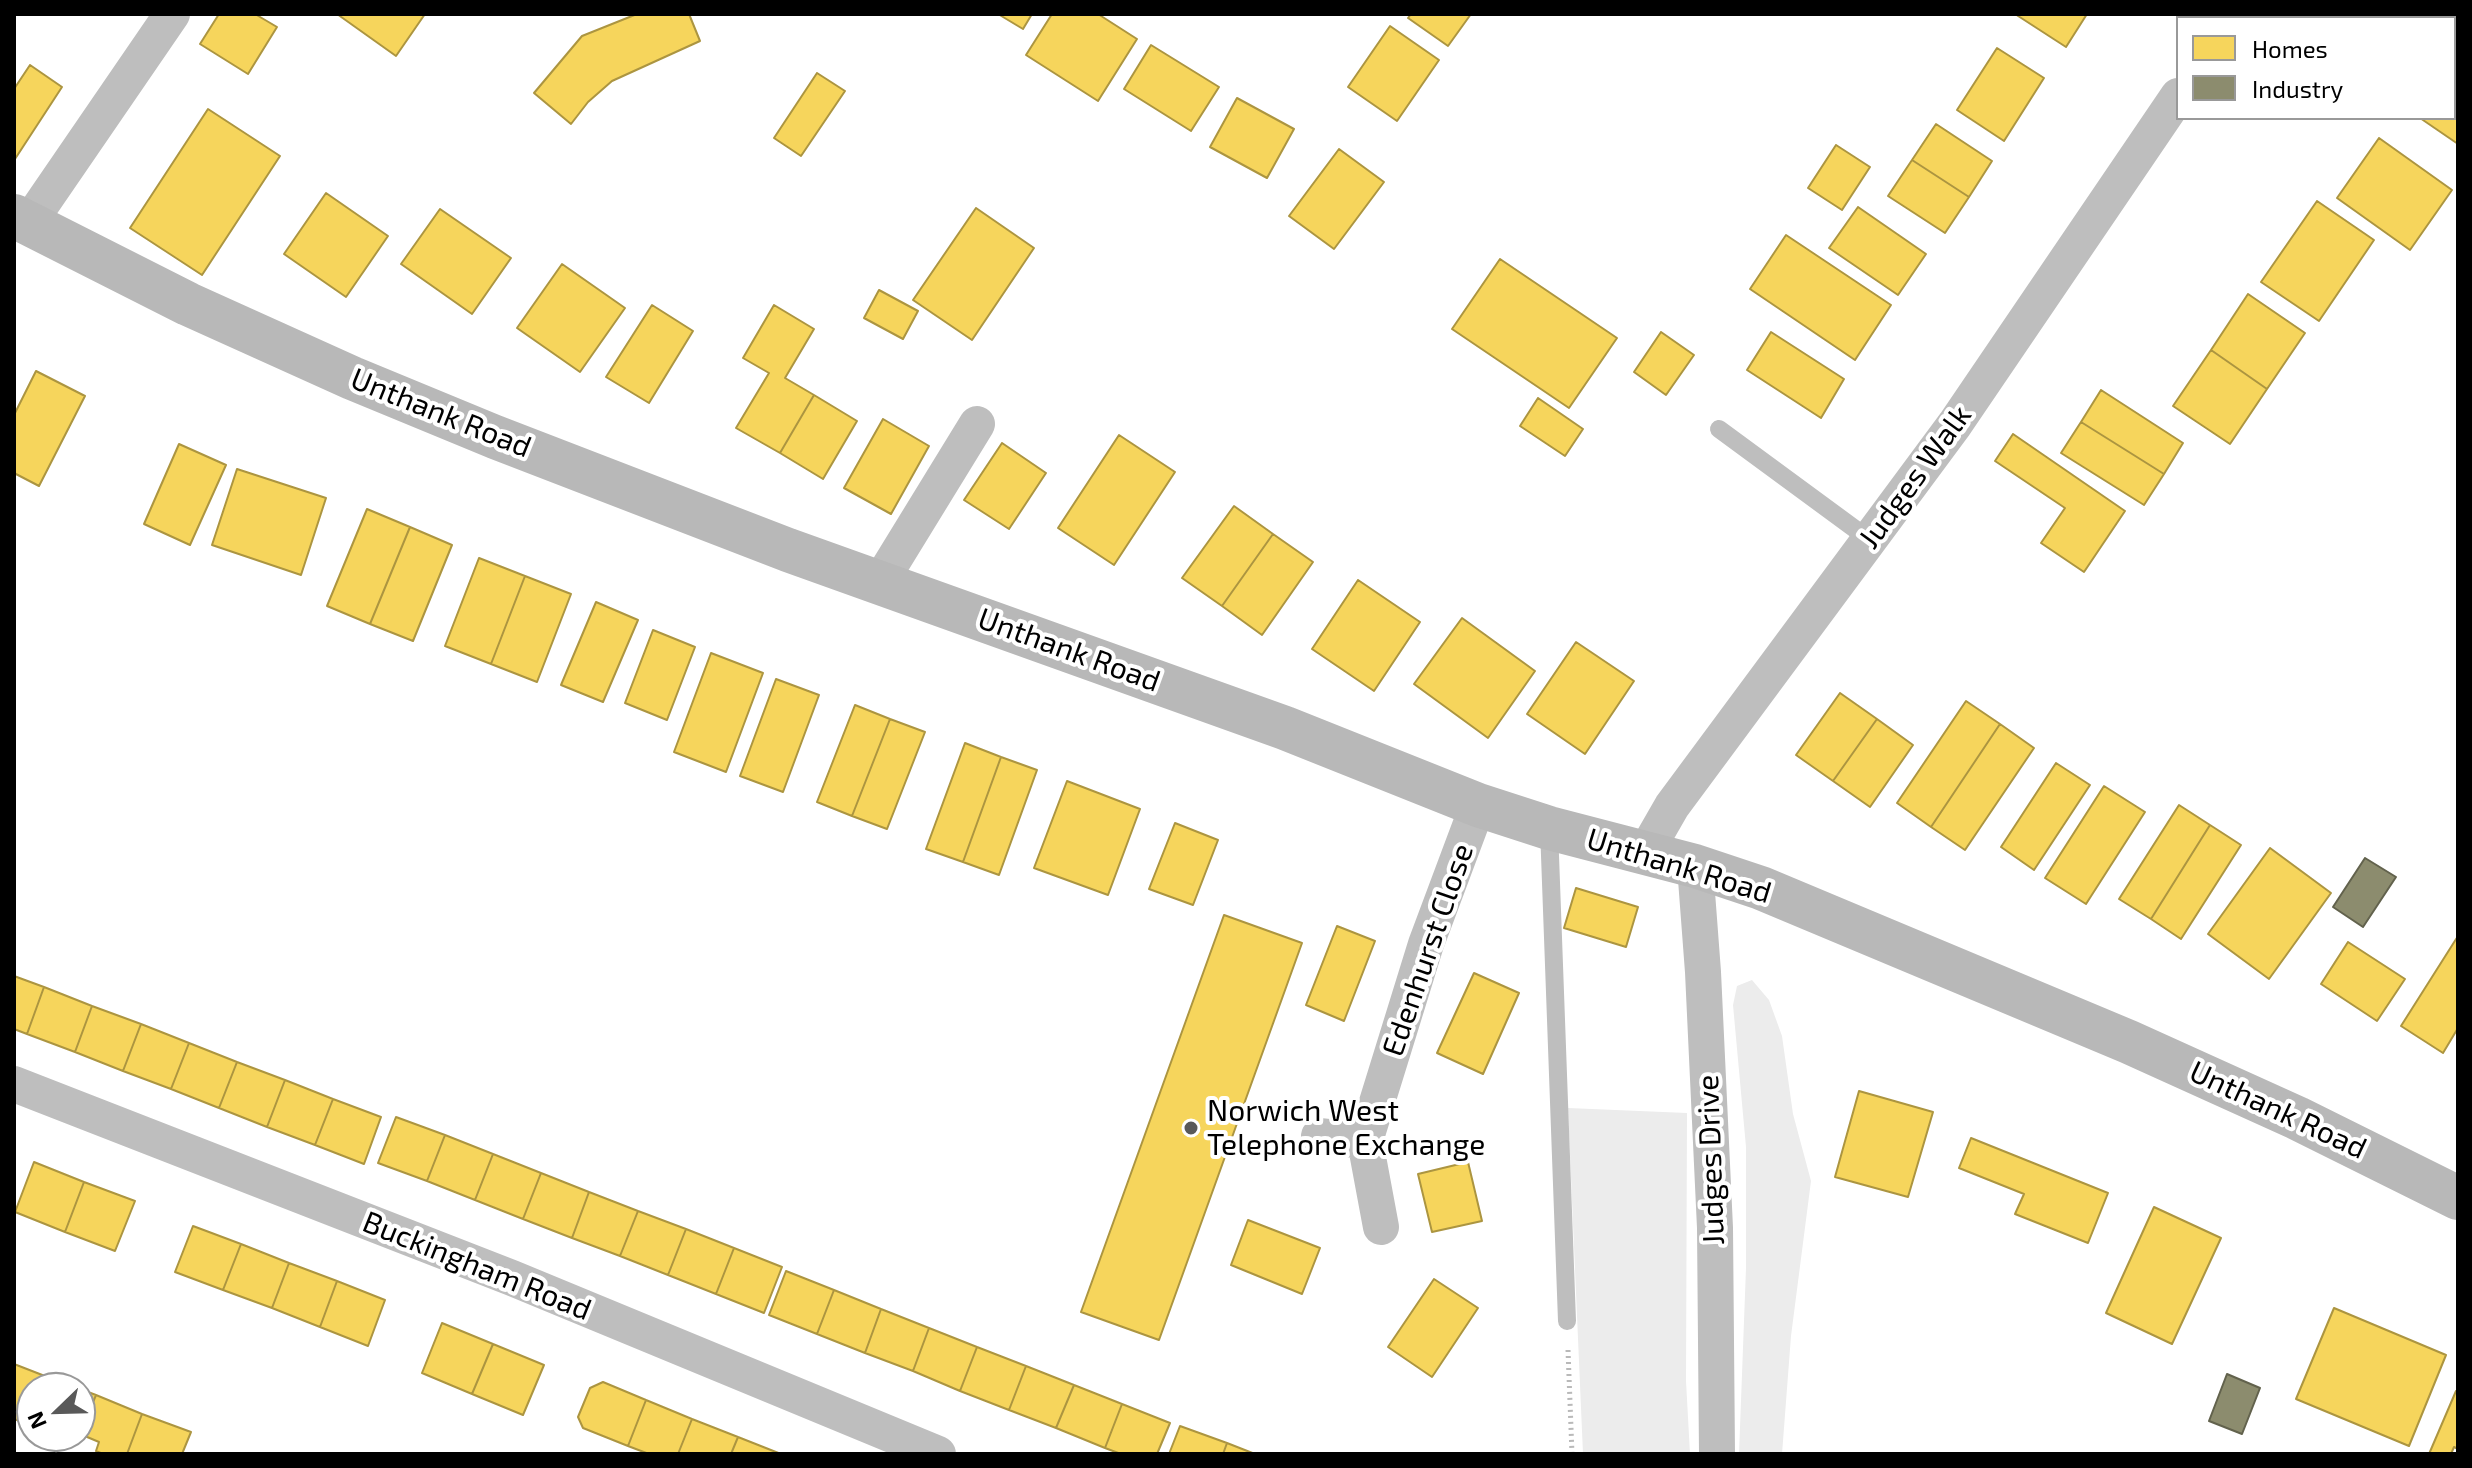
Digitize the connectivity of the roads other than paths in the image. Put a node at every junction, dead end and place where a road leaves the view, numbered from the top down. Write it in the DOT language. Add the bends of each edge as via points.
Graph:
graph roads {
  1 [pos="172,14"];
  2 [pos="2176,99"];
  3 [pos="21,220"];
  4 [pos="977,424"];
  5 [pos="1719,429"];
  6 [pos="1870,540"];
  7 [pos="880,582"];
  8 [pos="1478,805"];
  9 [pos="1549,828"];
  10 [pos="1645,853"];
  11 [pos="1695,866"];
  12 [pos="14,1084"];
  13 [pos="1319,1136"];
  14 [pos="1365,1141"];
  15 [pos="2458,1198"];
  16 [pos="1381,1227"];
  17 [pos="1567,1321"];
  18 [pos="938,1454"];
  19 [pos="1717,1454"];
  1 -- 3 [label="street"];
  2 -- 6 [label="street, Judges Walk"];
  3 -- 7 [label="street, Unthank Road" via="352,378"];
  4 -- 7 [label="street"];
  5 -- 6 [label="lane"];
  6 -- 10 [label="street, Judges Walk" via="1672,806"];
  7 -- 8 [label="street, Unthank Road" via="1285,728"];
  8 -- 9 [label="street, Unthank Road"];
  8 -- 14 [label="street, Edenhurst Close" via="1426,944"];
  9 -- 10 [label="street, Unthank Road"];
  9 -- 17 [label="lane"];
  10 -- 11 [label="street, Unthank Road"];
  11 -- 15 [label="street, Unthank Road" via="1761,888 2129,1042"];
  11 -- 19 [label="street, Judges Drive" via="1715,1228"];
  12 -- 18 [label="street, Buckingham Road" via="512,1278"];
  13 -- 14 [label="street"];
  14 -- 16 [label="street, Edenhurst Close"];
}
